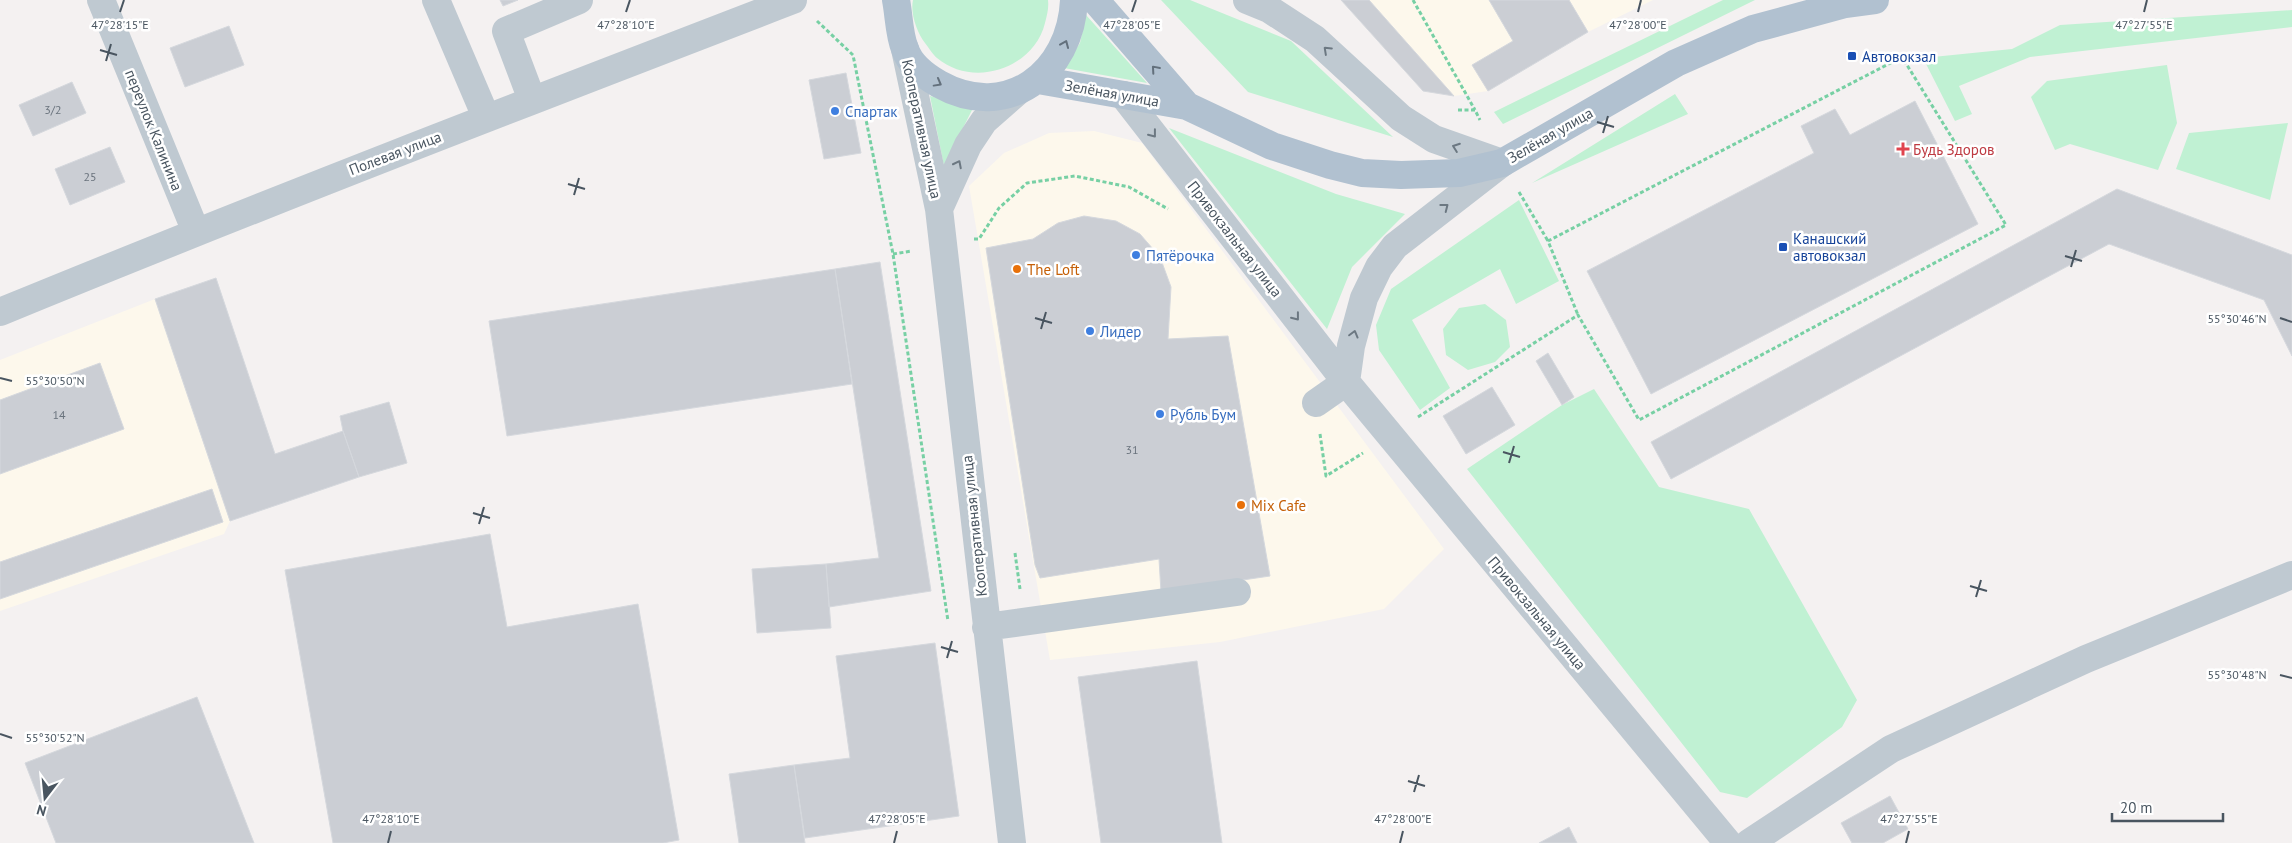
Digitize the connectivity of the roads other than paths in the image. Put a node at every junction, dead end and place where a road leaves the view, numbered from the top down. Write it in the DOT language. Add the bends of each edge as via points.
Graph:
graph roads {
  1 [pos="101,0"];
  2 [pos="436,0"];
  3 [pos="579,0"];
  4 [pos="896,0"];
  5 [pos="1074,0"];
  6 [pos="1095,0"];
  7 [pos="1248,0"];
  8 [pos="1875,0"];
  9 [pos="802,8"];
  10 [pos="905,49"];
  11 [pos="1027,86"];
  12 [pos="1123,95"];
  13 [pos="532,100"];
  14 [pos="1187,106"];
  15 [pos="486,117"];
  16 [pos="1502,163"];
  17 [pos="939,209"];
  18 [pos="196,232"];
  19 [pos="0,312"];
  20 [pos="1346,382"];
  21 [pos="1316,403"];
  22 [pos="2292,575"];
  23 [pos="1237,592"];
  24 [pos="986,627"];
  25 [pos="1012,843"];
  26 [pos="1728,843"];
  27 [pos="1749,843"];
  1 -- 18 [label="street, переулок Калинина"];
  2 -- 15 [label="street"];
  3 -- 13 [label="street" via="506,31"];
  4 -- 10 [label="main road"];
  11 -- 5 [label="main road, one-way" via="1052,66 1064,47"];
  14 -- 6 [label="main road, Зелёная улица, one-way"];
  16 -- 7 [label="street, one-way" via="1434,139 1401,118 1315,38 1269,8"];
  8 -- 16 [label="main road, Зелёная улица" via="1845,4 1752,29 1676,63"];
  9 -- 13 [label="street, Полевая улица"];
  10 -- 11 [label="main road, one-way" via="927,77 948,89 994,97"];
  10 -- 17 [label="street, Кооперативная улица"];
  11 -- 12 [label="main road, Зелёная улица"];
  17 -- 11 [label="street, Кооперативная улица, one-way" via="968,145 984,122"];
  12 -- 14 [label="main road, Зелёная улица"];
  12 -- 20 [label="street, Привокзальная улица, one-way"];
  13 -- 15 [label="street, Полевая улица"];
  14 -- 16 [label="main road, Зелёная улица" via="1272,146 1362,172 1401,175 1459,173"];
  15 -- 18 [label="street, Полевая улица"];
  20 -- 16 [label="street, one-way" via="1351,346 1364,298 1379,267 1395,246"];
  17 -- 24 [label="street, Кооперативная улица"];
  18 -- 19 [label="street, Полевая улица"];
  20 -- 21 [label="street"];
  20 -- 26 [label="street, Привокзальная улица"];
  22 -- 27 [label="street" via="2086,659 1891,749"];
  23 -- 24 [label="street"];
  24 -- 25 [label="street, Кооперативная улица"];
}
